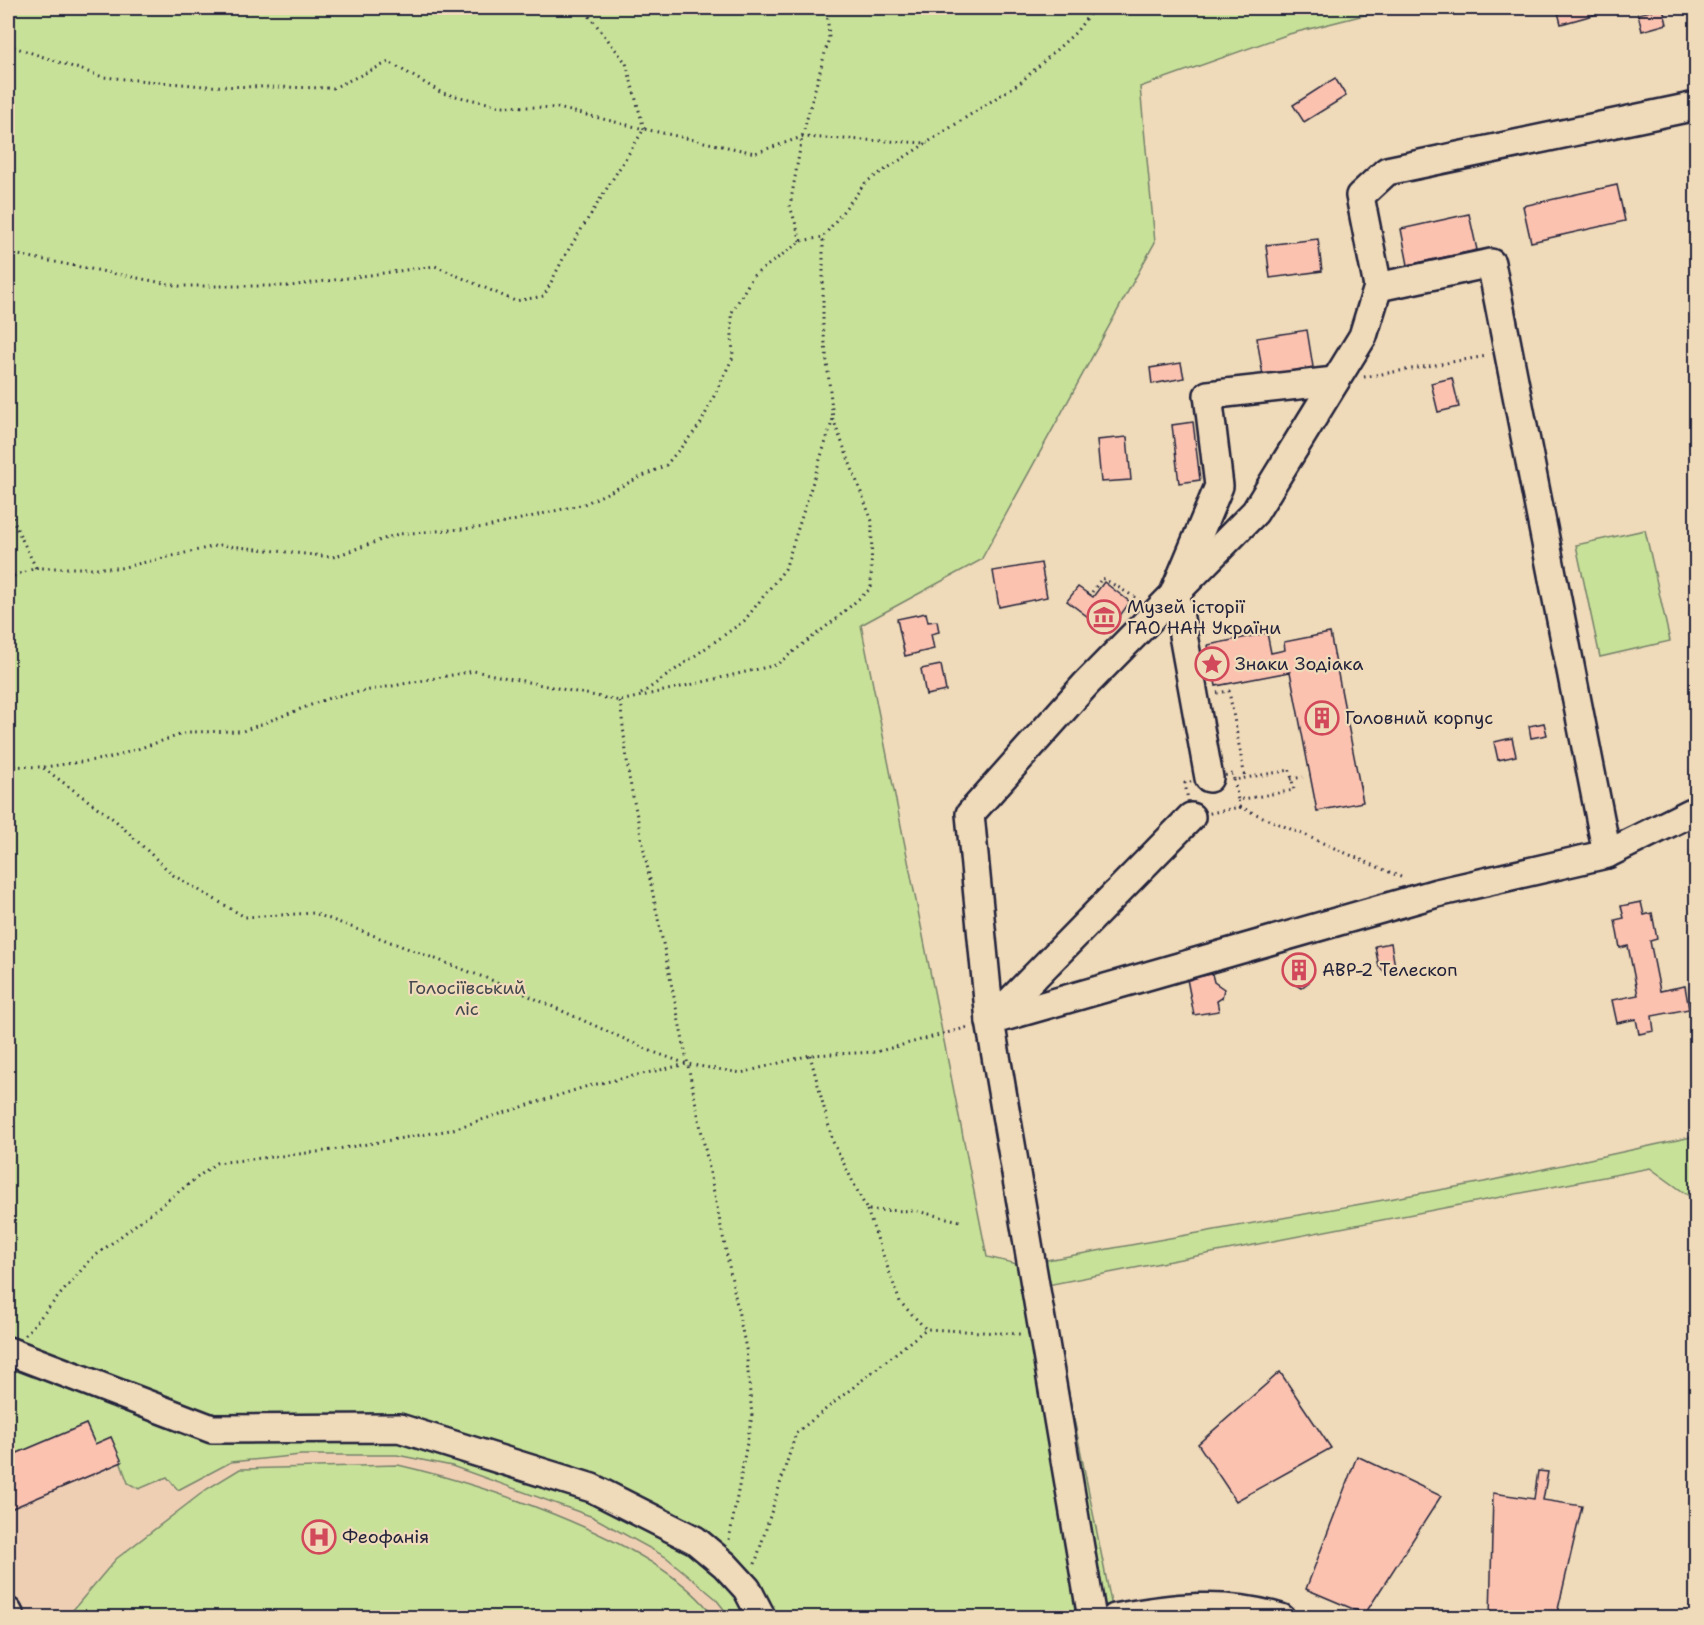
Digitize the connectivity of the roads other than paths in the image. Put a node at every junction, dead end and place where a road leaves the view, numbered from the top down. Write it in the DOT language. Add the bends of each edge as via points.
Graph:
graph roads {
  1 [pos="1696,105"];
  2 [pos="1378,287"];
  3 [pos="1335,381"];
  4 [pos="1166,601"];
  5 [pos="1222,779"];
  6 [pos="1696,810"];
  7 [pos="1191,817"];
  8 [pos="1606,854"];
  9 [pos="990,1021"];
  10 [pos="8,1352"];
  11 [pos="8,1612"];
  12 [pos="11,1617"];
  13 [pos="762,1617"];
  14 [pos="1092,1617"];
  15 [pos="1115,1617"];
  16 [pos="1281,1617"];
  1 -- 2 [label="lane" via="1387,171 1360,196"];
  2 -- 3 [label="lane" via="1363,336"];
  2 -- 8 [label="lane" via="1491,263"];
  3 -- 4 [label="lane" via="1255,512"];
  3 -- 4 [label="lane" via="1208,395 1219,486"];
  4 -- 5 [label="lane"];
  4 -- 9 [label="lane" via="970,814"];
  6 -- 8 [label="lane"];
  7 -- 9 [label="lane"];
  8 -- 9 [label="lane" via="1437,893"];
  9 -- 14 [label="lane"];
  10 -- 13 [label="lane" via="212,1429 399,1428 592,1488 695,1540 747,1589"];
  11 -- 12 [label="lane"];
  15 -- 16 [label="lane" via="1225,1606"];
}
